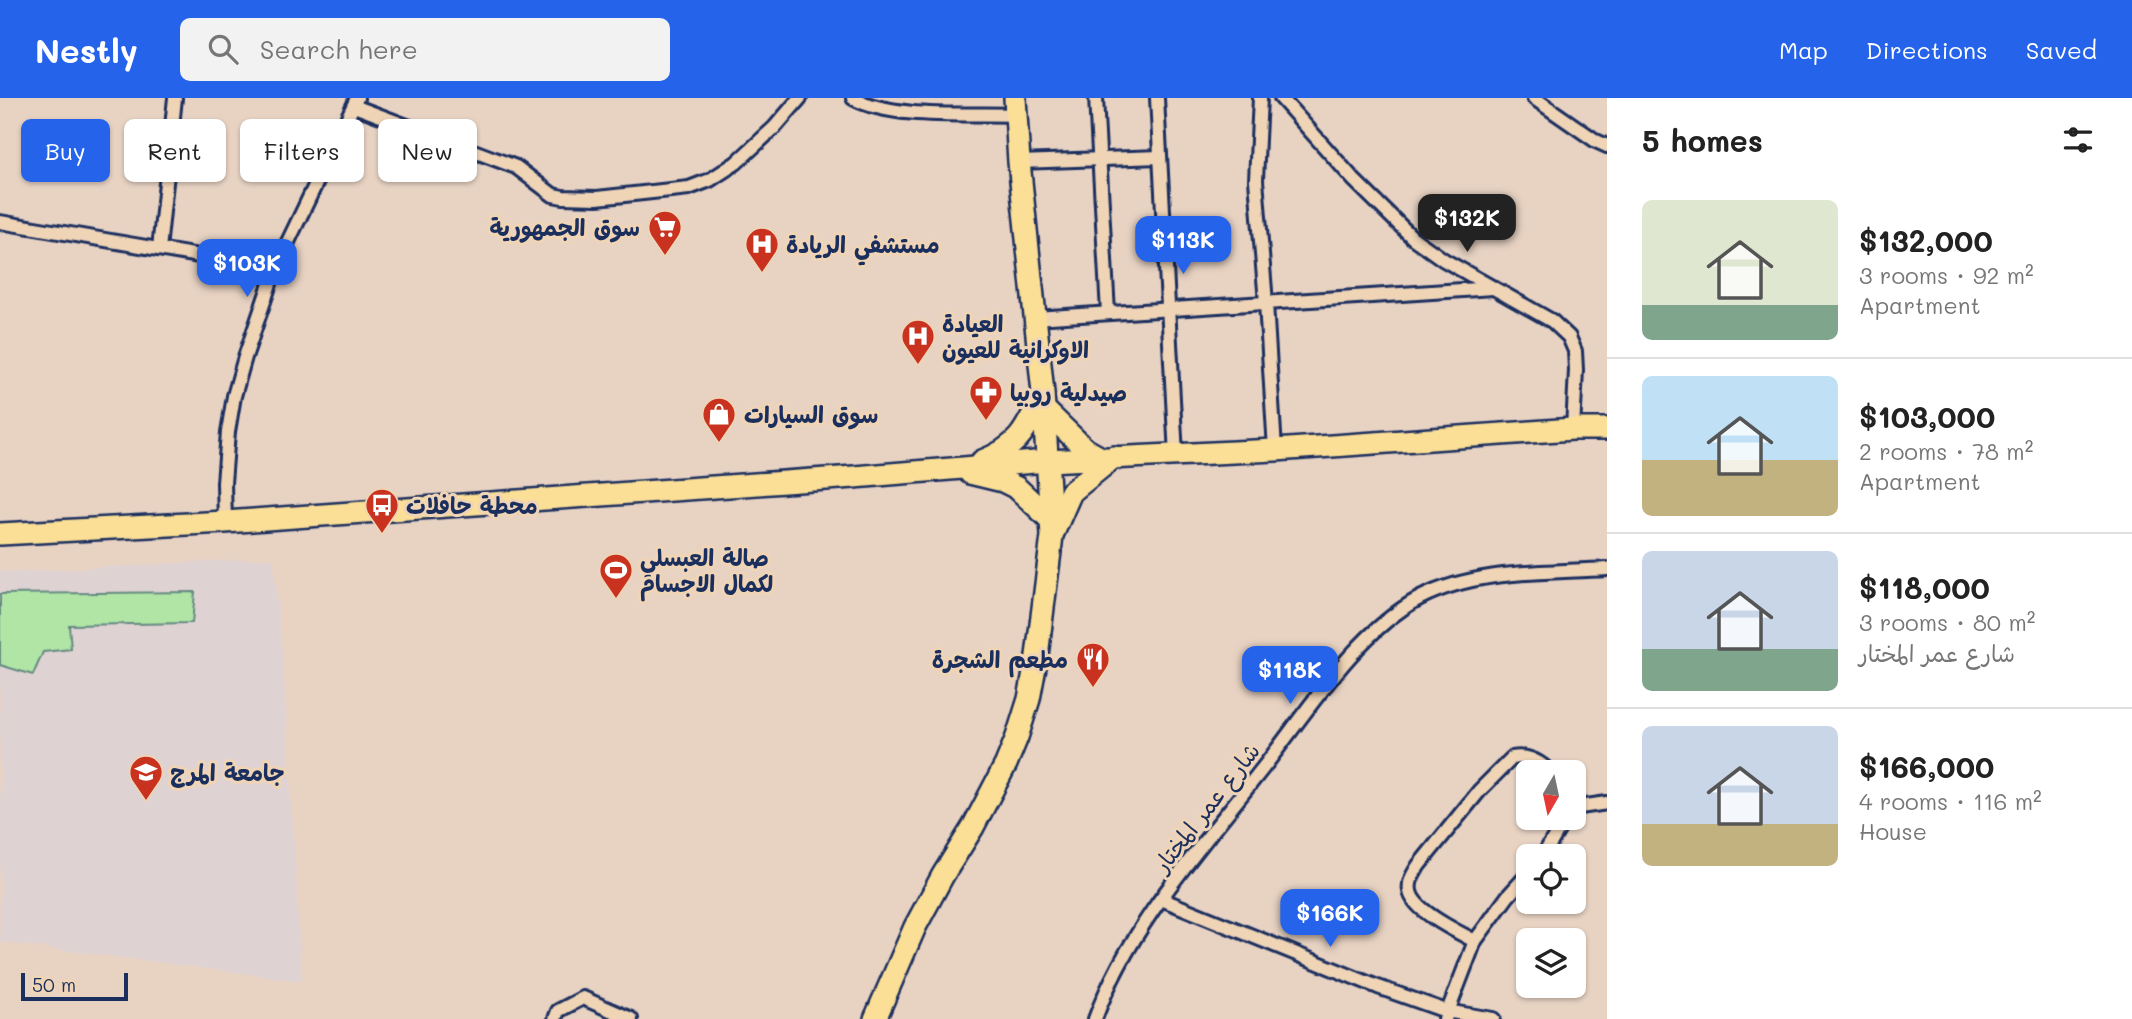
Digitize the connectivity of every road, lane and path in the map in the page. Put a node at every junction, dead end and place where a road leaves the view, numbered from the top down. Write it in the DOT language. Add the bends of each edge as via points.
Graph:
graph roads {
  1 [pos="175,98"];
  2 [pos="800,98"];
  3 [pos="853,98"];
  4 [pos="1096,98"];
  5 [pos="1157,98"];
  6 [pos="1260,98"];
  7 [pos="1281,98"];
  8 [pos="1534,98"];
  9 [pos="355,102"];
  10 [pos="1016,106"];
  11 [pos="1607,146"];
  12 [pos="1160,157"];
  13 [pos="1099,160"];
  14 [pos="1018,162"];
  15 [pos="0,222"];
  16 [pos="159,249"];
  17 [pos="275,269"];
  18 [pos="1494,288"];
  19 [pos="1266,303"];
  20 [pos="1168,310"];
  21 [pos="1108,313"];
  22 [pos="1035,318"];
  23 [pos="1043,401"];
  24 [pos="1573,429"];
  25 [pos="1607,429"];
  26 [pos="1275,450"];
  27 [pos="1176,456"];
  28 [pos="1108,457"];
  29 [pos="1046,461"];
  30 [pos="956,468"];
  31 [pos="225,522"];
  32 [pos="1051,528"];
  33 [pos="0,534"];
  34 [pos="1607,569"];
  35 [pos="1534,760"];
  36 [pos="1607,803"];
  37 [pos="1586,806"];
  38 [pos="1516,887"];
  39 [pos="1161,899"];
  40 [pos="1475,941"];
  41 [pos="1446,1015"];
  42 [pos="555,1019"];
  43 [pos="631,1019"];
  44 [pos="875,1019"];
  45 [pos="1095,1019"];
  46 [pos="1493,1019"];
  1 -- 16 [label="street"];
  2 -- 9 [label="street" via="736,163 710,180 689,188 597,198 553,195 516,167"];
  3 -- 10 [label="street" via="891,111"];
  4 -- 13 [label="street"];
  5 -- 12 [label="street"];
  6 -- 19 [label="street" via="1256,180"];
  7 -- 18 [label="street" via="1354,180 1413,237"];
  8 -- 11 [label="street"];
  9 -- 17 [label="street"];
  10 -- 14 [label="main road"];
  12 -- 13 [label="street"];
  12 -- 20 [label="street"];
  13 -- 14 [label="street"];
  13 -- 21 [label="street"];
  14 -- 22 [label="main road"];
  15 -- 16 [label="street"];
  16 -- 17 [label="street"];
  17 -- 31 [label="street" via="234,396 224,483"];
  18 -- 19 [label="street"];
  18 -- 24 [label="street" via="1552,321 1569,337 1576,370"];
  19 -- 20 [label="street"];
  19 -- 26 [label="street"];
  20 -- 21 [label="street"];
  20 -- 27 [label="street"];
  21 -- 22 [label="street"];
  22 -- 23 [label="main road"];
  23 -- 28 [label="main road" via="1085,449"];
  23 -- 29 [label="main road"];
  23 -- 30 [label="main road" via="1015,441 999,455"];
  24 -- 25 [label="main road"];
  24 -- 26 [label="main road"];
  26 -- 27 [label="main road"];
  27 -- 28 [label="main road"];
  28 -- 29 [label="main road"];
  28 -- 32 [label="main road" via="1071,492"];
  29 -- 30 [label="main road"];
  29 -- 32 [label="main road"];
  30 -- 31 [label="main road"];
  30 -- 32 [label="main road" via="1017,488"];
  31 -- 33 [label="main road"];
  32 -- 44 [label="main road" via="1037,656 1017,737 973,827 915,927"];
  34 -- 39 [label="street, شارع عمر المختار" via="1478,577 1422,597 1385,620 1340,669"];
  35 -- 40 [label="street" via="1511,758 1479,790 1419,865 1409,886 1415,901"];
  36 -- 37 [label="street"];
  38 -- 40 [label="street"];
  39 -- 41 [label="street"];
  39 -- 45 [label="street, شارع عمر المختار" via="1125,957"];
  40 -- 41 [label="street"];
  41 -- 46 [label="street"];
  42 -- 43 [label="street" via="558,1011 583,998"];
}
